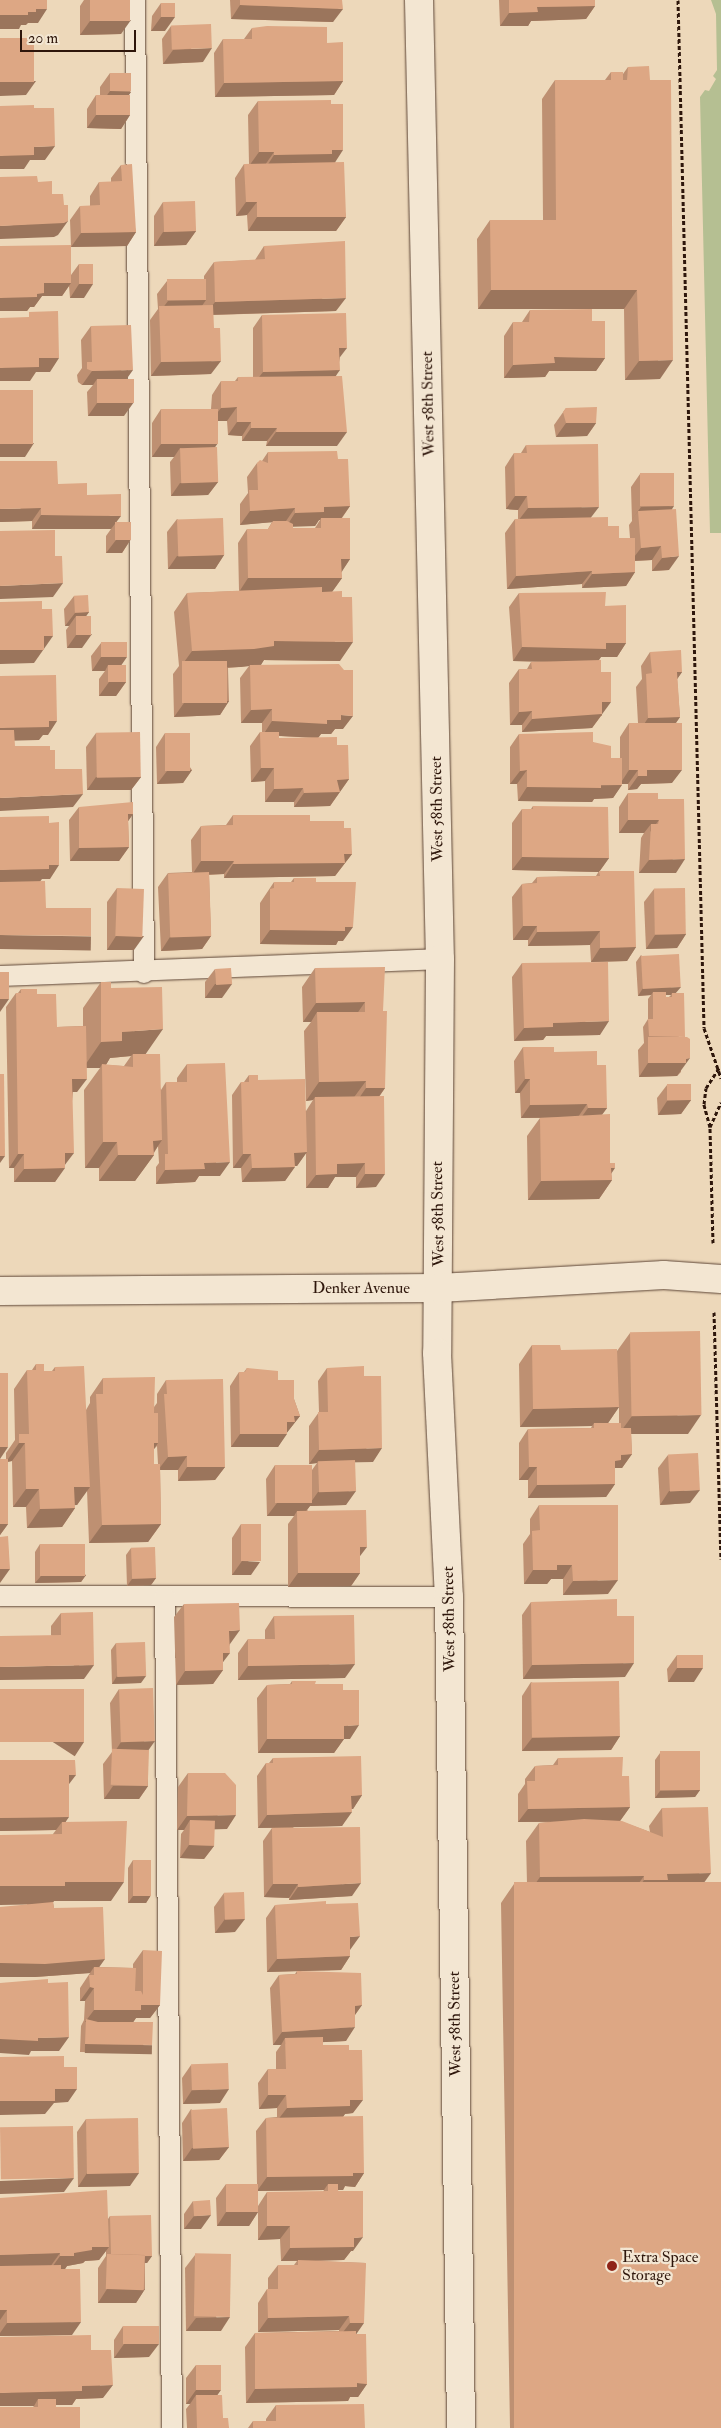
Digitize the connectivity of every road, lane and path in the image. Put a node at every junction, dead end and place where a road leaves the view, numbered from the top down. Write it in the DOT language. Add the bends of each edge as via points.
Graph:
graph roads {
  1 [pos="136,0"];
  2 [pos="418,0"];
  3 [pos="678,0"];
  4 [pos="440,960"];
  5 [pos="144,973"];
  6 [pos="0,976"];
  7 [pos="719,1068"];
  8 [pos="721,1078"];
  9 [pos="721,1102"];
  10 [pos="710,1127"];
  11 [pos="713,1244"];
  12 [pos="721,1279"];
  13 [pos="439,1288"];
  14 [pos="0,1291"];
  15 [pos="714,1334"];
  16 [pos="721,1559"];
  17 [pos="0,1596"];
  18 [pos="165,1597"];
  19 [pos="449,1597"];
  20 [pos="172,2428"];
  21 [pos="461,2428"];
  1 -- 5 [label="lane"];
  2 -- 4 [label="street, West 58th Street"];
  3 -- 7 [label="path" via="704,1028"];
  4 -- 5 [label="lane"];
  4 -- 13 [label="street, West 58th Street" via="436,1222"];
  5 -- 6 [label="lane"];
  7 -- 8 [label="path"];
  7 -- 10 [label="path" via="706,1088 704,1104"];
  9 -- 10 [label="path"];
  10 -- 11 [label="path"];
  12 -- 13 [label="street, Denker Avenue" via="664,1275"];
  13 -- 14 [label="street, Denker Avenue"];
  13 -- 19 [label="street, West 58th Street" via="437,1353"];
  15 -- 16 [label="path"];
  17 -- 18 [label="lane"];
  18 -- 19 [label="lane"];
  18 -- 20 [label="lane"];
  19 -- 21 [label="street, West 58th Street"];
}
